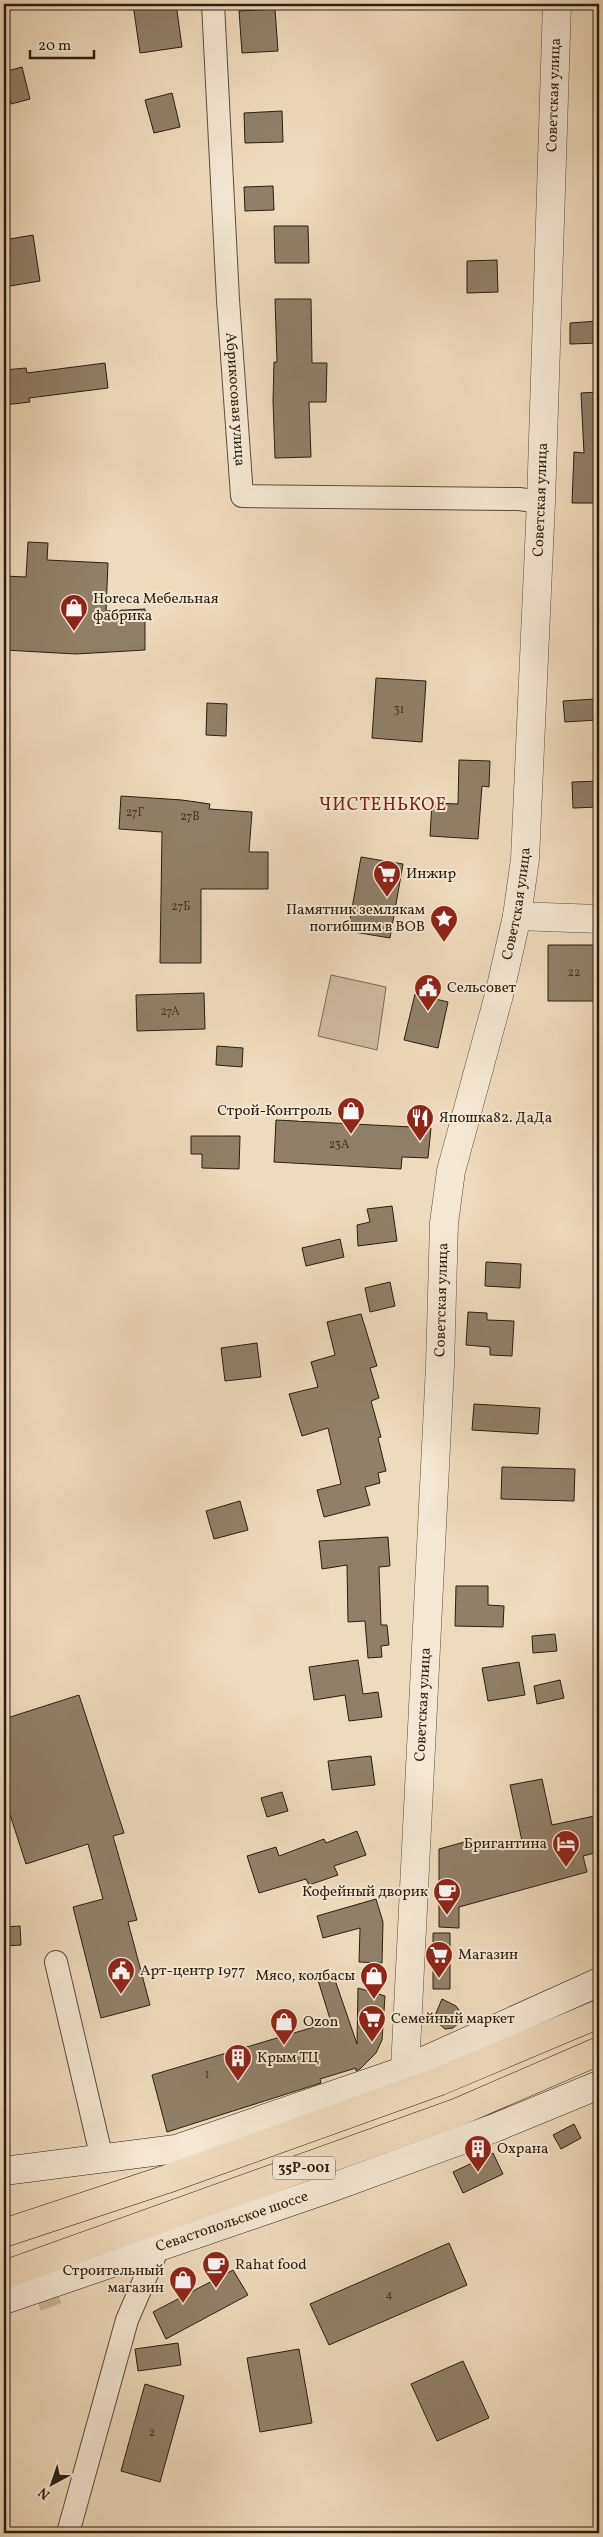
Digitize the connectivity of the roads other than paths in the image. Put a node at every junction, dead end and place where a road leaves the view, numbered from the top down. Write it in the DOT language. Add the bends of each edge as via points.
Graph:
graph roads {
  1 [pos="213,4"];
  2 [pos="557,4"];
  3 [pos="541,502"];
  4 [pos="526,910"];
  5 [pos="599,919"];
  6 [pos="56,1962"];
  7 [pos="599,1982"];
  8 [pos="599,2014"];
  9 [pos="408,2035"];
  10 [pos="599,2051"];
  11 [pos="417,2064"];
  12 [pos="378,2080"];
  13 [pos="599,2085"];
  14 [pos="102,2159"];
  15 [pos="4,2171"];
  16 [pos="4,2234"];
  17 [pos="159,2246"];
  18 [pos="129,2257"];
  19 [pos="4,2275"];
  20 [pos="145,2279"];
  21 [pos="4,2300"];
  22 [pos="68,2533"];
  1 -- 3 [label="street, Абрикосовая улица" via="242,496 519,499"];
  2 -- 3 [label="street, Советская улица"];
  3 -- 4 [label="street, Советская улица" via="524,859"];
  4 -- 5 [label="street"];
  4 -- 9 [label="street, Советская улица" via="510,943 452,1171 444,1223"];
  6 -- 14 [label="street"];
  7 -- 11 [label="street"];
  8 -- 16 [label="main road, 35Р-001" via="440,2081"];
  9 -- 11 [label="street, Советская улица"];
  9 -- 12 [label="street" via="397,2057"];
  10 -- 19 [label="main road, 35Р-001" via="456,2113"];
  11 -- 12 [label="street"];
  12 -- 14 [label="street" via="176,2149"];
  13 -- 17 [label="street, Севастопольское шоссе" via="492,2129"];
  14 -- 15 [label="street"];
  17 -- 18 [label="street, Севастопольское шоссе"];
  17 -- 20 [label="street"];
  18 -- 20 [label="street" via="140,2265"];
  18 -- 21 [label="street, Севастопольское шоссе"];
  20 -- 22 [label="street" via="127,2320"];
}
